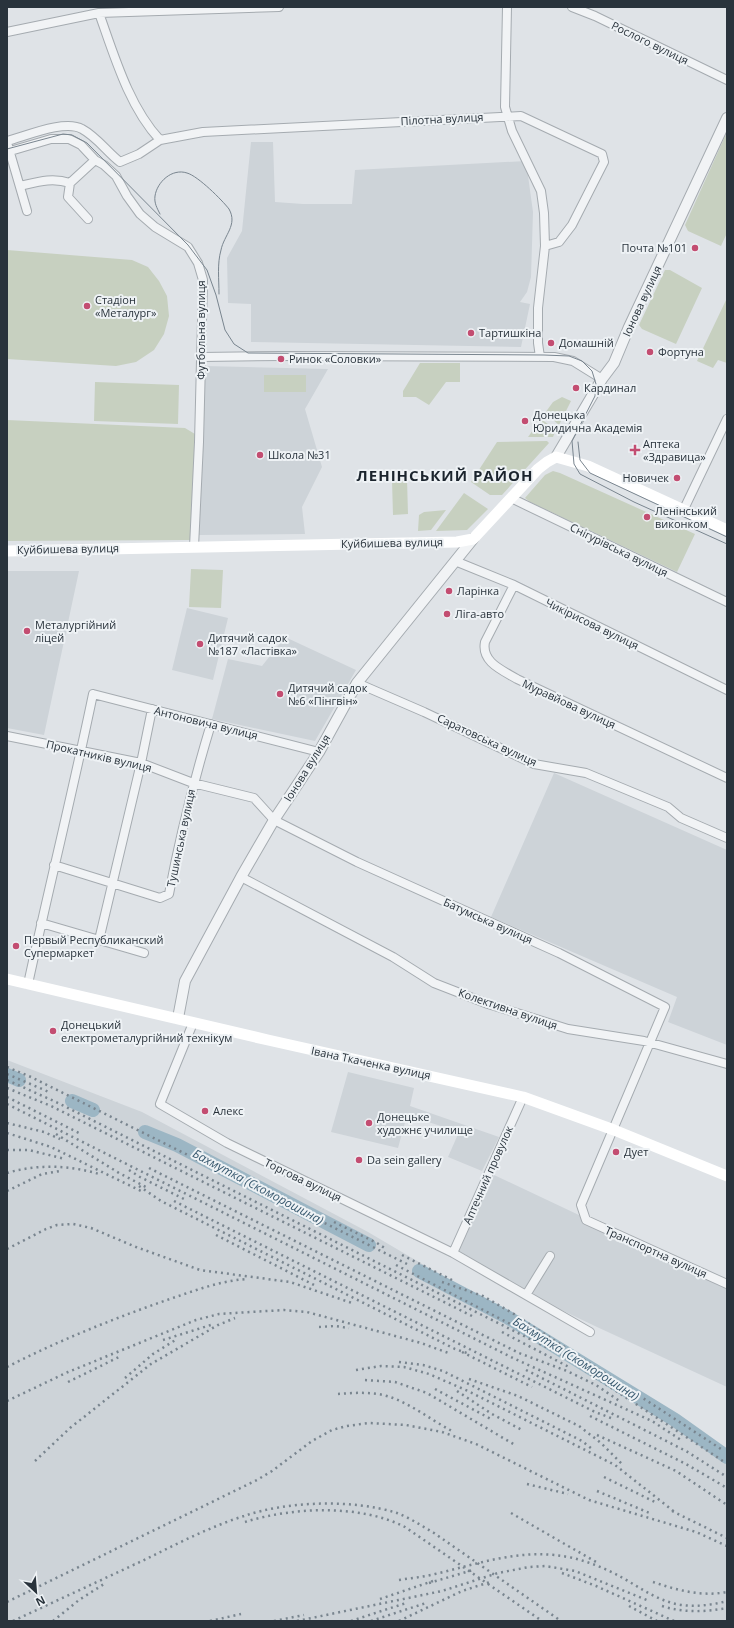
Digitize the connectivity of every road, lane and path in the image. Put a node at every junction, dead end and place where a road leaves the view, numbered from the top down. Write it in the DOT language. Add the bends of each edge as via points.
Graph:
graph roads {
  1 [pos="279,7"];
  2 [pos="507,7"];
  3 [pos="572,7"];
  4 [pos="99,13"];
  5 [pos="7,32"];
  6 [pos="727,80"];
  7 [pos="508,116"];
  8 [pos="727,118"];
  9 [pos="160,140"];
  10 [pos="7,142"];
  11 [pos="8,152"];
  12 [pos="95,160"];
  13 [pos="70,182"];
  14 [pos="20,186"];
  15 [pos="27,211"];
  16 [pos="88,219"];
  17 [pos="545,246"];
  18 [pos="201,357"];
  19 [pos="540,357"];
  20 [pos="602,379"];
  21 [pos="727,419"];
  22 [pos="556,457"];
  23 [pos="511,498"];
  24 [pos="684,509"];
  25 [pos="727,530"];
  26 [pos="473,539"];
  27 [pos="194,547"];
  28 [pos="7,551"];
  29 [pos="455,561"];
  30 [pos="514,585"];
  31 [pos="727,602"];
  32 [pos="357,684"];
  33 [pos="727,690"];
  34 [pos="152,709"];
  35 [pos="211,724"];
  36 [pos="7,736"];
  37 [pos="81,751"];
  38 [pos="319,752"];
  39 [pos="142,763"];
  40 [pos="727,778"];
  41 [pos="193,783"];
  42 [pos="274,820"];
  43 [pos="727,838"];
  44 [pos="54,865"];
  45 [pos="241,877"];
  46 [pos="112,882"];
  47 [pos="41,923"];
  48 [pos="99,940"];
  49 [pos="144,953"];
  50 [pos="7,979"];
  51 [pos="28,984"];
  52 [pos="178,1018"];
  53 [pos="194,1023"];
  54 [pos="649,1043"];
  55 [pos="727,1064"];
  56 [pos="523,1098"];
  57 [pos="614,1130"];
  58 [pos="727,1176"];
  59 [pos="453,1253"];
  60 [pos="550,1256"];
  61 [pos="727,1284"];
  62 [pos="526,1295"];
  63 [pos="590,1332"];
  1 -- 4 [label="street"];
  2 -- 7 [label="street" via="505,108"];
  3 -- 6 [label="street, Рослого вулиця"];
  4 -- 5 [label="street"];
  4 -- 9 [label="street" via="130,95 148,128"];
  7 -- 9 [label="street, Пілотна вулиця" via="203,132"];
  7 -- 17 [label="street" via="515,137 541,191"];
  7 -- 17 [label="street, Пілотна вулиця" via="521,116 602,154 604,162 572,225 559,242"];
  8 -- 20 [label="street, Іонова вулиця" via="614,363"];
  9 -- 10 [label="street" via="139,154 120,162 91,135 81,128 70,125 51,128"];
  10 -- 11 [label="street"];
  11 -- 12 [label="street, Футбольна вулиця" via="51,140 69,139 81,145"];
  11 -- 14 [label="street"];
  12 -- 13 [label="street"];
  12 -- 18 [label="street, Футбольна вулиця" via="116,176 140,214 155,227 188,247 198,262 203,280"];
  13 -- 14 [label="street" via="48,179"];
  13 -- 16 [label="street" via="68,197"];
  14 -- 15 [label="street"];
  17 -- 19 [label="street" via="538,308"];
  18 -- 19 [label="street"];
  18 -- 27 [label="street, Футбольна вулиця"];
  19 -- 20 [label="street" via="573,361"];
  20 -- 22 [label="street, Іонова вулиця"];
  21 -- 24 [label="street"];
  22 -- 23 [label="main road" via="538,469"];
  22 -- 24 [label="main road" via="588,466"];
  23 -- 26 [label="main road"];
  23 -- 31 [label="street, Снігурівська вулиця"];
  24 -- 25 [label="main road"];
  26 -- 27 [label="main road, Куйбишева вулиця" via="450,542"];
  26 -- 29 [label="street, Іонова вулиця"];
  27 -- 28 [label="main road, Куйбишева вулиця"];
  29 -- 30 [label="street, Чикірисова вулиця"];
  29 -- 32 [label="street, Іонова вулиця"];
  30 -- 33 [label="street, Чикірисова вулиця"];
  30 -- 40 [label="street, Муравйова вулиця" via="485,642 483,650 487,659 517,679"];
  32 -- 38 [label="street, Іонова вулиця"];
  32 -- 43 [label="street, Саратовська вулиця" via="424,712 534,764 586,774 668,807 681,818"];
  34 -- 35 [label="street, Антоновича вулиця"];
  34 -- 37 [label="street, Антоновича вулиця" via="93,694"];
  34 -- 39 [label="street"];
  35 -- 38 [label="street, Антоновича вулиця"];
  35 -- 41 [label="street, Тушинська вулиця"];
  36 -- 37 [label="street, Прокатників вулиця"];
  37 -- 39 [label="street, Прокатників вулиця"];
  37 -- 44 [label="street"];
  38 -- 42 [label="street, Іонова вулиця"];
  39 -- 41 [label="street, Прокатників вулиця"];
  39 -- 46 [label="street"];
  41 -- 42 [label="street, Прокатників вулиця" via="254,798"];
  41 -- 46 [label="street, Тушинська вулиця" via="169,894 160,898"];
  42 -- 45 [label="street, Іонова вулиця"];
  42 -- 54 [label="street, Батумська вулиця" via="357,862 559,953 665,1007"];
  44 -- 46 [label="street, Тушинська вулиця"];
  44 -- 47 [label="street"];
  45 -- 52 [label="street, Іонова вулиця" via="185,981"];
  45 -- 54 [label="street, Колективна вулиця" via="394,957 441,986 568,1029"];
  46 -- 48 [label="street"];
  47 -- 48 [label="street"];
  47 -- 51 [label="street"];
  48 -- 49 [label="street"];
  50 -- 51 [label="main road, Івана Ткаченка вулиця"];
  51 -- 52 [label="main road, Івана Ткаченка вулиця"];
  52 -- 53 [label="main road, Івана Ткаченка вулиця"];
  53 -- 56 [label="main road, Івана Ткаченка вулиця"];
  53 -- 59 [label="street, Торгова вулиця" via="160,1104 227,1143"];
  54 -- 55 [label="street, Колективна вулиця"];
  54 -- 57 [label="street"];
  56 -- 57 [label="main road, Івана Ткаченка вулиця"];
  56 -- 59 [label="street, Аптечний провулок"];
  57 -- 58 [label="main road, Івана Ткаченка вулиця"];
  57 -- 61 [label="street, Транспортна вулиця" via="581,1205 586,1220"];
  59 -- 62 [label="street, Торгова вулиця"];
  60 -- 62 [label="street"];
  62 -- 63 [label="street, Торгова вулиця"];
}
